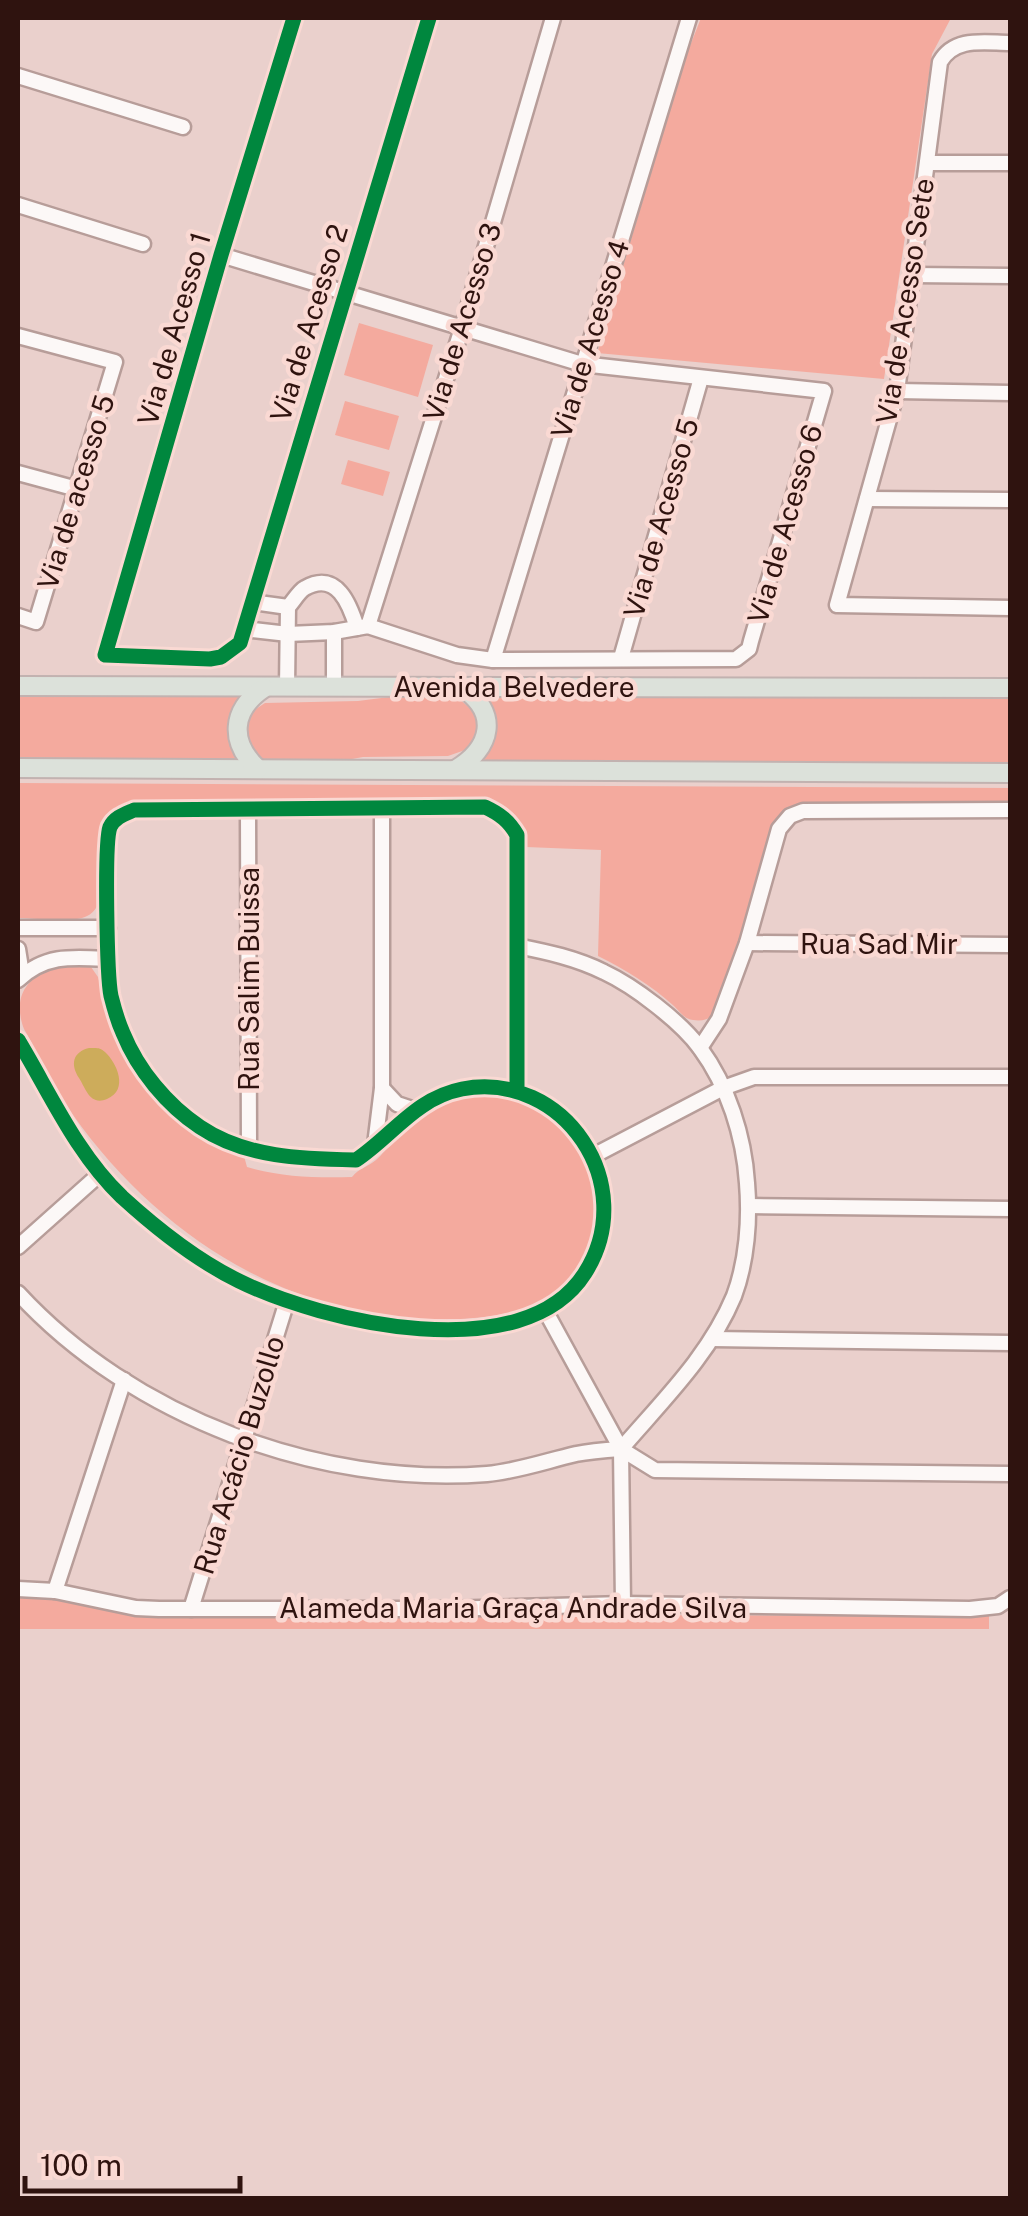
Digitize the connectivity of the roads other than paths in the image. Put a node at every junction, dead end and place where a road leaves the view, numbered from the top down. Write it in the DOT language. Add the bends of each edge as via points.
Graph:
graph roads {
  1 [pos="294,18"];
  2 [pos="429,18"];
  3 [pos="554,18"];
  4 [pos="689,18"];
  5 [pos="1010,44"];
  6 [pos="18,76"];
  7 [pos="184,127"];
  8 [pos="1010,163"];
  9 [pos="927,164"];
  10 [pos="18,205"];
  11 [pos="142,244"];
  12 [pos="221,255"];
  13 [pos="912,275"];
  14 [pos="1010,276"];
  15 [pos="344,292"];
  16 [pos="462,328"];
  17 [pos="18,336"];
  18 [pos="582,364"];
  19 [pos="701,378"];
  20 [pos="897,392"];
  21 [pos="1010,393"];
  22 [pos="18,473"];
  23 [pos="76,489"];
  24 [pos="867,499"];
  25 [pos="1010,500"];
  26 [pos="252,602"];
  27 [pos="288,607"];
  28 [pos="1010,608"];
  29 [pos="18,616"];
  30 [pos="362,627"];
  31 [pos="334,632"];
  32 [pos="288,634"];
  33 [pos="242,636"];
  34 [pos="621,658"];
  35 [pos="492,660"];
  36 [pos="18,686"];
  37 [pos="287,687"];
  38 [pos="334,687"];
  39 [pos="462,687"];
  40 [pos="264,688"];
  41 [pos="1010,688"];
  42 [pos="18,768"];
  43 [pos="258,769"];
  44 [pos="454,770"];
  45 [pos="1010,773"];
  46 [pos="382,808"];
  47 [pos="248,809"];
  48 [pos="1010,810"];
  49 [pos="18,928"];
  50 [pos="108,928"];
  51 [pos="747,943"];
  52 [pos="517,946"];
  53 [pos="1010,946"];
  54 [pos="18,948"];
  55 [pos="108,958"];
  56 [pos="18,980"];
  57 [pos="18,1036"];
  58 [pos="700,1048"];
  59 [pos="1010,1077"];
  60 [pos="382,1088"];
  61 [pos="723,1088"];
  62 [pos="517,1091"];
  63 [pos="415,1110"];
  64 [pos="376,1144"];
  65 [pos="250,1149"];
  66 [pos="593,1156"];
  67 [pos="101,1174"];
  68 [pos="749,1206"];
  69 [pos="1010,1210"];
  70 [pos="18,1247"];
  71 [pos="18,1293"];
  72 [pos="287,1301"];
  73 [pos="544,1310"];
  74 [pos="713,1339"];
  75 [pos="1010,1343"];
  76 [pos="124,1380"];
  77 [pos="244,1439"];
  78 [pos="621,1449"];
  79 [pos="1010,1474"];
  80 [pos="18,1590"];
  81 [pos="55,1591"];
  82 [pos="1009,1599"];
  83 [pos="623,1604"];
  84 [pos="191,1609"];
  1 -- 12 [label="street, Via de Acesso 1"];
  2 -- 15 [label="street, Via de Acesso 2"];
  3 -- 16 [label="street, Via de Acesso 3"];
  4 -- 18 [label="street, Via de Acesso 4"];
  5 -- 9 [label="street, Via de Acesso Sete" via="964,43 946,53"];
  6 -- 7 [label="street"];
  8 -- 9 [label="street"];
  9 -- 13 [label="street, Via de Acesso Sete"];
  10 -- 11 [label="street"];
  12 -- 15 [label="street"];
  12 -- 33 [label="street, Via de Acesso 1" via="105,655 221,657"];
  13 -- 14 [label="street"];
  13 -- 20 [label="street, Via de Acesso Sete"];
  15 -- 16 [label="street"];
  15 -- 26 [label="street, Via de Acesso 2"];
  16 -- 18 [label="street"];
  16 -- 30 [label="street, Via de Acesso 3"];
  17 -- 23 [label="street, Via de acesso 5" via="115,362"];
  18 -- 19 [label="street"];
  18 -- 35 [label="street, Via de Acesso 4"];
  19 -- 34 [label="street, Via de Acesso 5"];
  19 -- 34 [label="street, Via de Acesso 6" via="824,392 743,655"];
  20 -- 21 [label="street"];
  20 -- 24 [label="street, Via de Acesso Sete"];
  22 -- 23 [label="street"];
  23 -- 29 [label="street, Via de acesso 5" via="36,622"];
  24 -- 25 [label="street"];
  24 -- 28 [label="street, Via de Acesso Sete" via="837,605"];
  26 -- 27 [label="street"];
  26 -- 33 [label="street, Via de Acesso 2"];
  27 -- 30 [label="street" via="304,588 322,584 338,589"];
  27 -- 32 [label="street"];
  30 -- 31 [label="street"];
  30 -- 35 [label="street"];
  31 -- 32 [label="street"];
  31 -- 38 [label="street"];
  32 -- 33 [label="street"];
  32 -- 37 [label="street"];
  34 -- 35 [label="street"];
  36 -- 40 [label="main road, Avenida Belvedere"];
  37 -- 38 [label="main road, Avenida Belvedere"];
  37 -- 40 [label="main road, Avenida Belvedere"];
  38 -- 39 [label="main road, Avenida Belvedere"];
  39 -- 41 [label="main road, Avenida Belvedere"];
  39 -- 44 [label="main road" via="483,708 486,738"];
  40 -- 43 [label="main road" via="241,711 238,727 239,744"];
  42 -- 43 [label="main road"];
  43 -- 44 [label="main road"];
  44 -- 45 [label="main road"];
  46 -- 47 [label="street"];
  46 -- 52 [label="street" via="485,807 510,824 518,850"];
  46 -- 60 [label="street"];
  47 -- 50 [label="street" via="134,810 120,816 110,828"];
  47 -- 65 [label="street, Rua Salim Buissa"];
  48 -- 51 [label="street" via="790,816 779,829"];
  49 -- 50 [label="street"];
  50 -- 55 [label="street"];
  51 -- 53 [label="street, Rua Sad Mir"];
  51 -- 58 [label="street" via="719,1020"];
  52 -- 58 [label="street" via="606,972"];
  52 -- 62 [label="street"];
  54 -- 56 [label="street"];
  55 -- 56 [label="street" via="44,961"];
  55 -- 65 [label="street" via="110,994 141,1067 199,1126"];
  57 -- 67 [label="street"];
  58 -- 61 [label="street"];
  59 -- 61 [label="street" via="754,1076"];
  60 -- 63 [label="street"];
  60 -- 64 [label="street"];
  61 -- 66 [label="street"];
  61 -- 68 [label="street" via="737,1124"];
  62 -- 63 [label="street" via="462,1089"];
  62 -- 66 [label="street" via="566,1120"];
  63 -- 64 [label="street"];
  64 -- 65 [label="street" via="356,1160 296,1159"];
  66 -- 73 [label="street" via="604,1188 598,1246 584,1275"];
  67 -- 70 [label="street"];
  67 -- 72 [label="street" via="195,1255"];
  68 -- 69 [label="street"];
  68 -- 74 [label="street" via="735,1293"];
  71 -- 76 [label="street"];
  72 -- 73 [label="street" via="413,1328 468,1329"];
  72 -- 77 [label="street, Rua Acácio Buzollo"];
  73 -- 78 [label="street"];
  74 -- 75 [label="street"];
  74 -- 78 [label="street"];
  76 -- 77 [label="street"];
  76 -- 81 [label="street"];
  77 -- 78 [label="street" via="330,1464 437,1475 502,1472"];
  77 -- 84 [label="street, Rua Acácio Buzollo"];
  78 -- 79 [label="street" via="656,1470"];
  78 -- 83 [label="street"];
  80 -- 81 [label="street, Alameda Maria Graça Andrade Silva"];
  81 -- 84 [label="street, Alameda Maria Graça Andrade Silva" via="136,1608"];
  82 -- 83 [label="street, Alameda Maria Graça Andrade Silva" via="970,1609"];
  83 -- 84 [label="street, Alameda Maria Graça Andrade Silva"];
}
